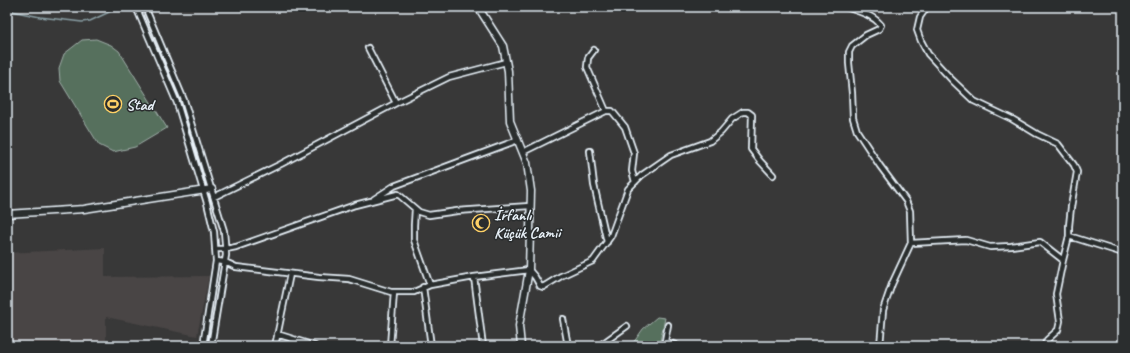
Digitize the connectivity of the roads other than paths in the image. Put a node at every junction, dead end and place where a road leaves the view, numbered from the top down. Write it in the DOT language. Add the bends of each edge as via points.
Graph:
graph roads {
  1 [pos="136,7"];
  2 [pos="146,7"];
  3 [pos="478,7"];
  4 [pos="846,7"];
  5 [pos="927,7"];
  6 [pos="368,48"];
  7 [pos="594,50"];
  8 [pos="506,62"];
  9 [pos="396,103"];
  10 [pos="606,111"];
  11 [pos="518,140"];
  12 [pos="590,151"];
  13 [pos="523,152"];
  14 [pos="773,175"];
  15 [pos="635,182"];
  16 [pos="212,189"];
  17 [pos="203,190"];
  18 [pos="214,196"];
  19 [pos="369,202"];
  20 [pos="530,206"];
  21 [pos="415,208"];
  22 [pos="7,214"];
  23 [pos="1069,236"];
  24 [pos="607,242"];
  25 [pos="911,243"];
  26 [pos="215,249"];
  27 [pos="226,249"];
  28 [pos="1123,254"];
  29 [pos="1063,260"];
  30 [pos="216,261"];
  31 [pos="225,262"];
  32 [pos="529,270"];
  33 [pos="290,274"];
  34 [pos="474,277"];
  35 [pos="430,285"];
  36 [pos="423,287"];
  37 [pos="394,292"];
  38 [pos="563,319"];
  39 [pos="627,326"];
  40 [pos="668,326"];
  41 [pos="277,334"];
  42 [pos="665,344"];
  43 [pos="211,345"];
  44 [pos="203,346"];
  45 [pos="221,346"];
  46 [pos="275,346"];
  47 [pos="315,346"];
  48 [pos="390,346"];
  49 [pos="431,346"];
  50 [pos="483,346"];
  51 [pos="521,346"];
  52 [pos="568,346"];
  53 [pos="599,346"];
  54 [pos="678,346"];
  55 [pos="880,346"];
  56 [pos="1044,346"];
  1 -- 17 [label="street" via="177,103"];
  2 -- 16 [label="street" via="184,100"];
  3 -- 8 [label="main road" via="503,46"];
  4 -- 25 [label="street" via="871,16 881,25 879,29 852,46 850,52 853,118 858,131 880,166 906,201 910,212"];
  5 -- 23 [label="street" via="920,17 917,30 928,54 952,80 974,101 1058,144 1074,165 1077,172"];
  6 -- 9 [label="street"];
  7 -- 10 [label="street" via="588,58 587,67"];
  8 -- 9 [label="street" via="449,77"];
  8 -- 11 [label="main road" via="510,121"];
  9 -- 18 [label="street"];
  10 -- 13 [label="street"];
  10 -- 15 [label="street" via="612,111 625,128 634,153 632,172"];
  11 -- 13 [label="main road"];
  11 -- 19 [label="street" via="394,186"];
  12 -- 24 [label="street" via="594,185"];
  13 -- 20 [label="main road" via="531,191"];
  14 -- 15 [label="street" via="751,149 752,115 743,112 732,119 710,141 671,155"];
  15 -- 24 [label="street" via="628,189"];
  16 -- 17 [label="main road"];
  16 -- 18 [label="street"];
  17 -- 22 [label="main road" via="84,208"];
  17 -- 26 [label="street" via="214,232"];
  18 -- 27 [label="street" via="224,231"];
  19 -- 21 [label="street" via="398,194"];
  19 -- 27 [label="street"];
  20 -- 21 [label="street" via="429,215"];
  20 -- 32 [label="main road"];
  21 -- 35 [label="street" via="414,240"];
  23 -- 28 [label="street"];
  23 -- 29 [label="street"];
  24 -- 32 [label="street" via="593,261 544,287 540,286"];
  25 -- 29 [label="street" via="966,240 990,247 1040,242"];
  25 -- 55 [label="street" via="883,310"];
  26 -- 27 [label="street"];
  26 -- 30 [label="street"];
  27 -- 31 [label="street"];
  29 -- 56 [label="street" via="1056,294 1060,321 1058,330"];
  30 -- 31 [label="street"];
  30 -- 44 [label="street"];
  31 -- 33 [label="street" via="236,267"];
  31 -- 43 [label="street"];
  32 -- 34 [label="street"];
  32 -- 51 [label="main road" via="519,326"];
  33 -- 37 [label="street" via="349,279"];
  33 -- 41 [label="street"];
  34 -- 35 [label="street"];
  34 -- 50 [label="street"];
  35 -- 36 [label="street"];
  36 -- 37 [label="street" via="414,292"];
  36 -- 49 [label="street"];
  37 -- 48 [label="street"];
  38 -- 52 [label="street"];
  39 -- 53 [label="street"];
  40 -- 42 [label="street"];
  41 -- 46 [label="street"];
  41 -- 47 [label="street"];
  42 -- 54 [label="street"];
  43 -- 45 [label="street"];
}
